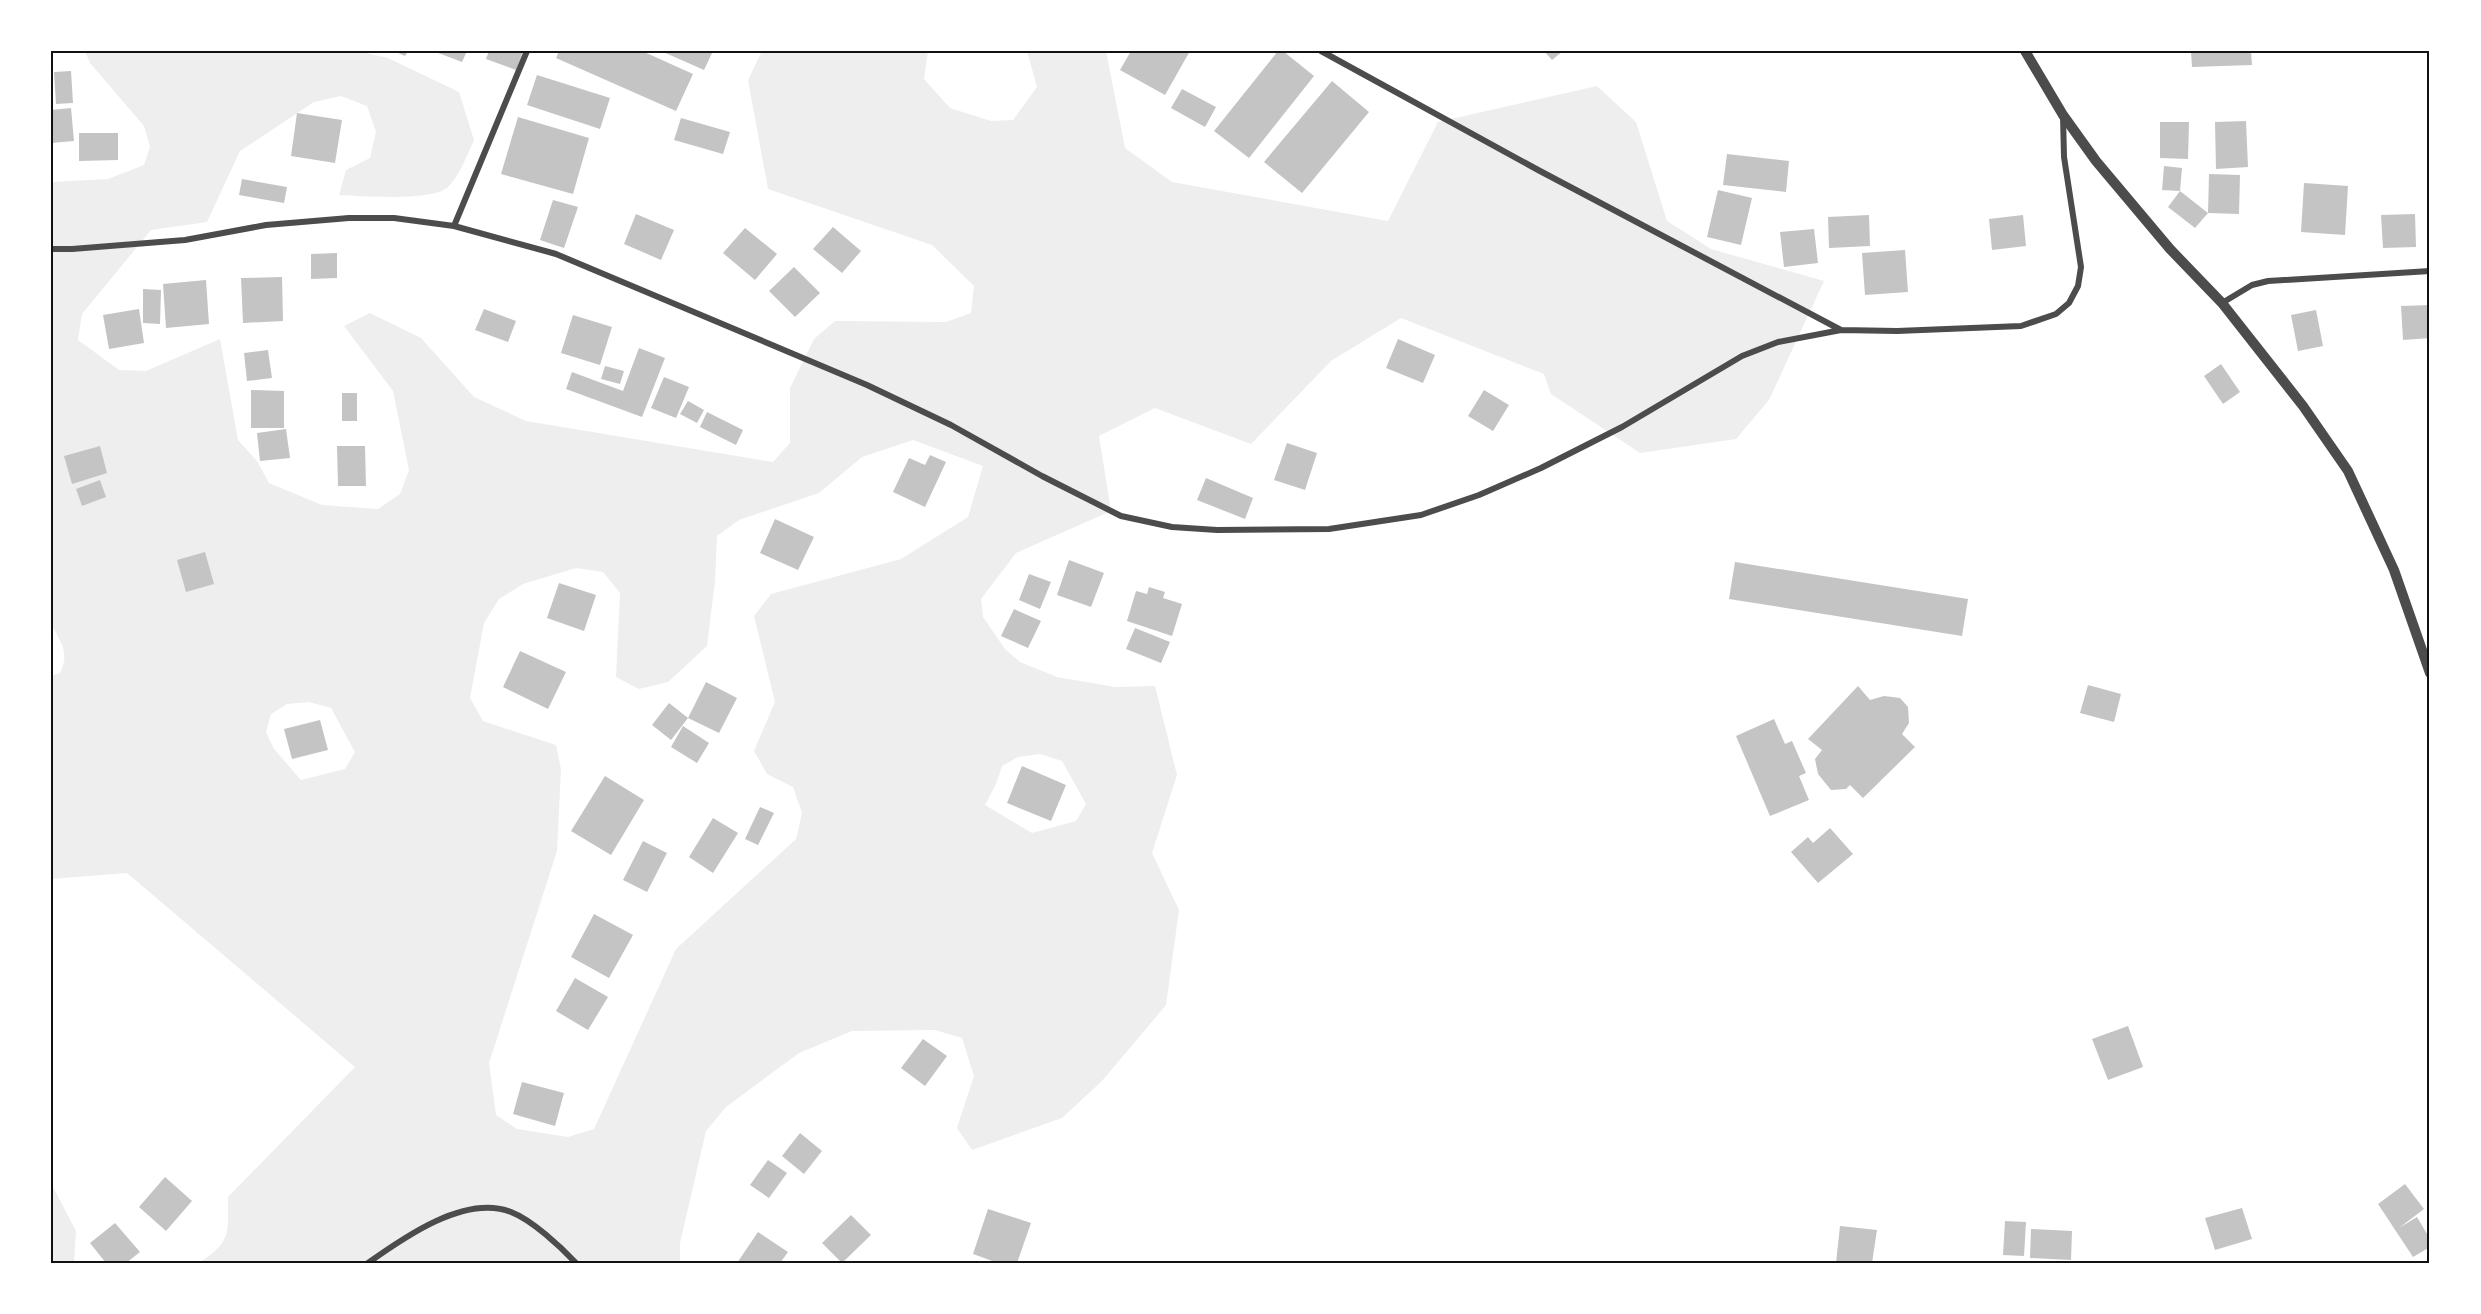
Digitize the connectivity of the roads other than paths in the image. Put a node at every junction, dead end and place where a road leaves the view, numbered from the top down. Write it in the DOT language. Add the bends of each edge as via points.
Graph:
graph roads {
  1 [pos="527,51"];
  2 [pos="1321,51"];
  3 [pos="2025,51"];
  4 [pos="2062,114"];
  5 [pos="454,226"];
  6 [pos="51,249"];
  7 [pos="2430,271"];
  8 [pos="2222,303"];
  9 [pos="1841,330"];
  10 [pos="2430,673"];
  11 [pos="368,1263"];
  12 [pos="576,1263"];
  1 -- 5 [label="street"];
  2 -- 9 [label="street"];
  3 -- 4 [label="street"];
  4 -- 8 [label="street" via="2129,203"];
  4 -- 9 [label="street" via="2064,157 2081,267 2078,286 2069,303 2056,314 2021,326 1897,332"];
  5 -- 6 [label="street" via="394,218 350,218 266,225 185,240"];
  5 -- 9 [label="street" via="556,254 867,385 951,425 1120,516 1172,527 1329,529 1420,515 1541,468 1622,427 1742,356 1778,342"];
  7 -- 8 [label="street" via="2268,280"];
  8 -- 10 [label="street" via="2348,471 2394,570"];
  11 -- 12 [label="street" via="405,1237 446,1216 482,1208 510,1212 556,1242"];
}
